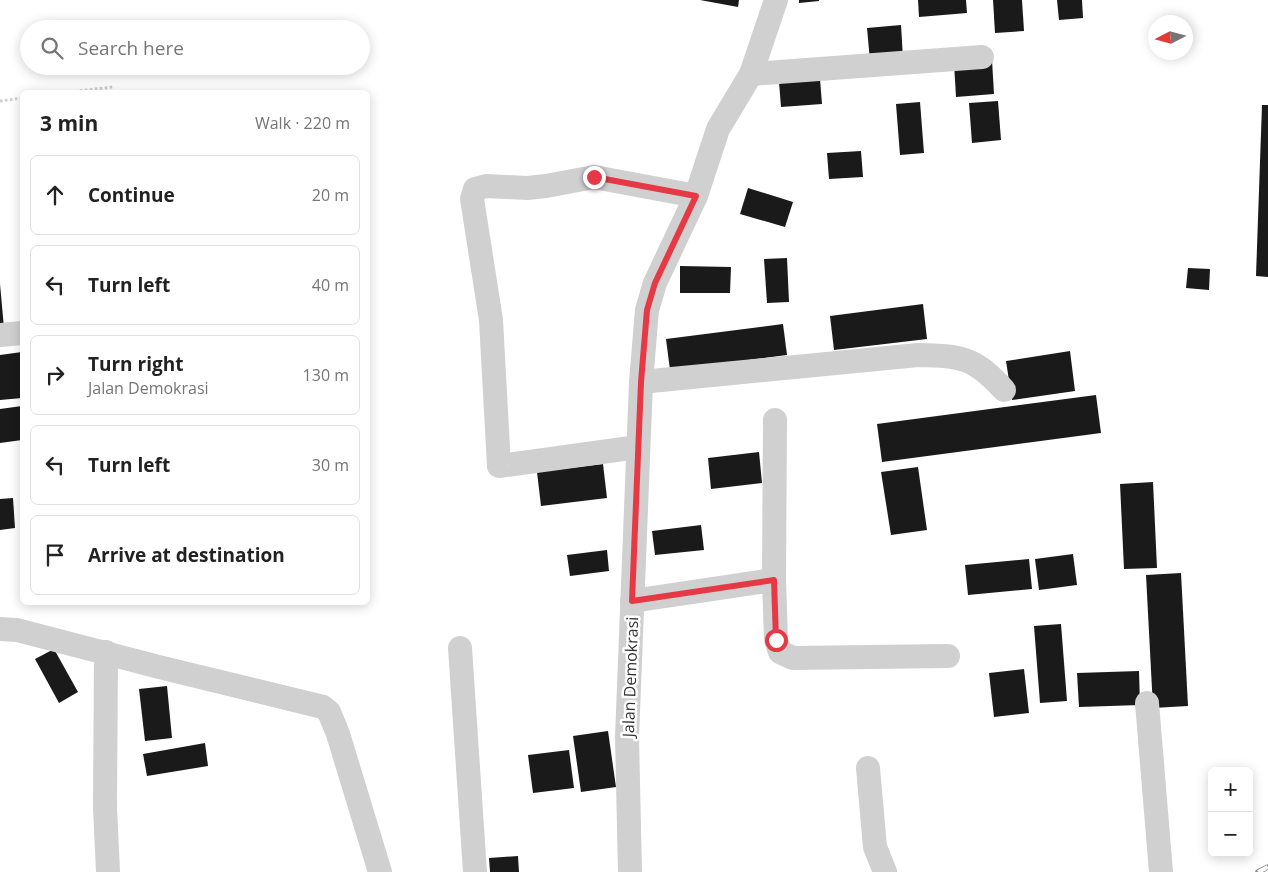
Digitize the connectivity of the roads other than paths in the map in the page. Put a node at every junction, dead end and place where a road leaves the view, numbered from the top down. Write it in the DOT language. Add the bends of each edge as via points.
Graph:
graph roads {
  1 [pos="776,0"];
  2 [pos="982,57"];
  3 [pos="751,74"];
  4 [pos="696,196"];
  5 [pos="20,333"];
  6 [pos="0,335"];
  7 [pos="641,382"];
  8 [pos="1004,390"];
  9 [pos="775,420"];
  10 [pos="638,447"];
  11 [pos="774,580"];
  12 [pos="632,601"];
  13 [pos="0,629"];
  14 [pos="460,648"];
  15 [pos="106,652"];
  16 [pos="948,656"];
  17 [pos="1147,703"];
  18 [pos="868,768"];
  19 [pos="108,872"];
  20 [pos="380,872"];
  21 [pos="475,872"];
  22 [pos="630,872"];
  23 [pos="885,872"];
  24 [pos="1161,872"];
  1 -- 3 [label="street, Jalan Demokrasi"];
  2 -- 3 [label="street"];
  3 -- 4 [label="street, Jalan Demokrasi" via="718,129"];
  4 -- 7 [label="street, Jalan Demokrasi" via="655,283 647,310"];
  4 -- 10 [label="street" via="594,177 537,187 486,186 475,189 472,199 491,320 499,466"];
  5 -- 6 [label="street"];
  7 -- 8 [label="street" via="918,355 968,361 985,369"];
  7 -- 10 [label="street, Jalan Demokrasi"];
  9 -- 11 [label="street"];
  10 -- 12 [label="street, Jalan Demokrasi"];
  11 -- 12 [label="street"];
  11 -- 16 [label="street" via="776,640 780,652 793,658"];
  12 -- 22 [label="street, Jalan Demokrasi" via="627,737"];
  13 -- 15 [label="street" via="17,630"];
  14 -- 21 [label="street"];
  15 -- 19 [label="street"];
  15 -- 20 [label="street" via="323,706 338,734"];
  17 -- 24 [label="street"];
  18 -- 23 [label="street" via="875,847"];
}
